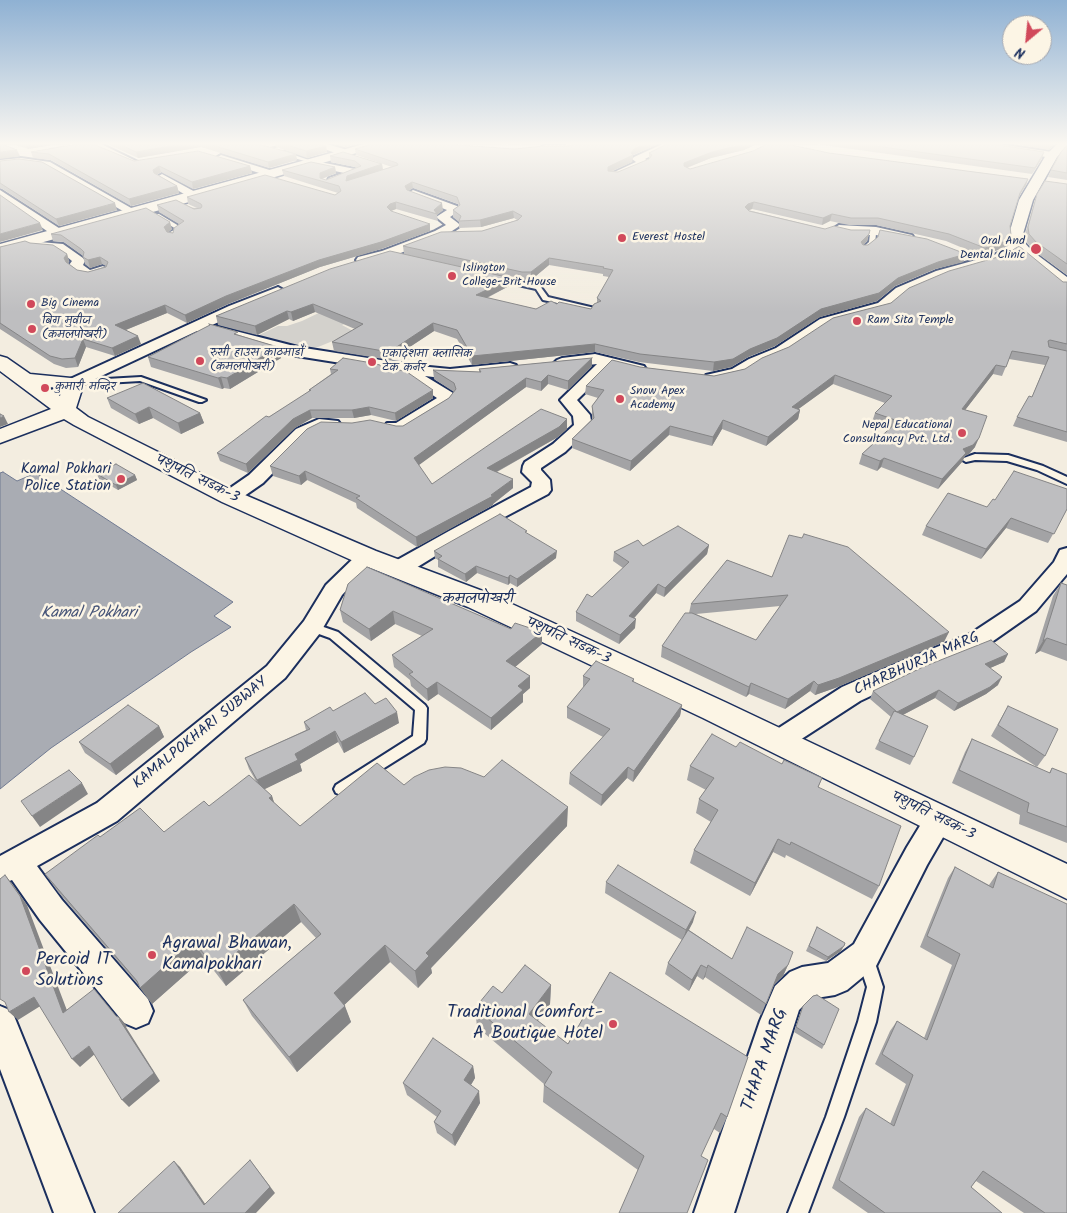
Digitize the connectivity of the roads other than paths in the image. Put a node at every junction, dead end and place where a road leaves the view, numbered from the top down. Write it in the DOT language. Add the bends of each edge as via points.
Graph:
graph roads {
  1 [pos="8,199"];
  2 [pos="115,199"];
  3 [pos="190,199"];
  4 [pos="427,199"];
  5 [pos="1036,199"];
  6 [pos="139,211"];
  7 [pos="830,227"];
  8 [pos="438,229"];
  9 [pos="876,231"];
  10 [pos="58,233"];
  11 [pos="465,233"];
  12 [pos="173,238"];
  13 [pos="28,241"];
  14 [pos="1021,243"];
  15 [pos="0,248"];
  16 [pos="902,248"];
  17 [pos="863,250"];
  18 [pos="966,256"];
  19 [pos="982,263"];
  20 [pos="350,264"];
  21 [pos="103,270"];
  22 [pos="490,278"];
  23 [pos="1067,280"];
  24 [pos="1067,285"];
  25 [pos="291,286"];
  26 [pos="595,309"];
  27 [pos="196,327"];
  28 [pos="0,362"];
  29 [pos="608,362"];
  30 [pos="546,364"];
  31 [pos="527,366"];
  32 [pos="648,370"];
  33 [pos="419,371"];
  34 [pos="695,376"];
  35 [pos="25,380"];
  36 [pos="78,381"];
  37 [pos="202,400"];
  38 [pos="64,411"];
  39 [pos="378,423"];
  40 [pos="347,425"];
  41 [pos="0,437"];
  42 [pos="966,459"];
  43 [pos="1067,481"];
  44 [pos="230,497"];
  45 [pos="1067,556"];
  46 [pos="367,557"];
  47 [pos="398,569"];
  48 [pos="312,627"];
  49 [pos="777,742"];
  50 [pos="341,788"];
  51 [pos="939,820"];
  52 [pos="9,867"];
  53 [pos="1067,882"];
  54 [pos="865,955"];
  55 [pos="136,1011"];
  56 [pos="0,1023"];
  57 [pos="74,1213"];
  58 [pos="714,1213"];
  59 [pos="798,1213"];
  1 -- 10 [label="street"];
  2 -- 6 [label="street"];
  3 -- 6 [label="main road" via="179,204"];
  4 -- 8 [label="street" via="453,208 453,212 442,217 454,225"];
  5 -- 14 [label="main road"];
  6 -- 10 [label="main road"];
  6 -- 12 [label="lane" via="181,229 171,233"];
  7 -- 9 [label="street"];
  8 -- 11 [label="street"];
  8 -- 20 [label="street" via="393,255"];
  9 -- 16 [label="street" via="918,243"];
  9 -- 17 [label="lane" via="872,243"];
  10 -- 13 [label="main road"];
  13 -- 15 [label="main road"];
  13 -- 21 [label="street" via="36,246 59,247 70,253 79,262 74,264 86,273"];
  14 -- 19 [label="street" via="1008,253"];
  14 -- 23 [label="main road"];
  14 -- 24 [label="main road" via="1027,254"];
  18 -- 19 [label="street"];
  19 -- 34 [label="street" via="941,274 901,291 883,306 825,322 780,351 737,373 714,378"];
  22 -- 26 [label="lane" via="538,286 544,299"];
  25 -- 27 [label="street"];
  27 -- 33 [label="street" via="297,351"];
  27 -- 36 [label="street"];
  28 -- 35 [label="main road, पशुपति सडक-3"];
  29 -- 30 [label="street" via="595,359"];
  29 -- 32 [label="street"];
  29 -- 47 [label="street" via="568,400 581,415 583,426 560,448 532,466 531,472 541,480 541,490"];
  31 -- 33 [label="street" via="450,374"];
  33 -- 39 [label="street" via="417,378 447,397 398,428"];
  35 -- 36 [label="main road"];
  35 -- 38 [label="main road, पशुपति सडक-3"];
  36 -- 37 [label="lane" via="141,379"];
  36 -- 38 [label="main road"];
  38 -- 41 [label="main road"];
  38 -- 44 [label="main road, पशुपति सडक-3"];
  40 -- 44 [label="street" via="319,424 302,433 256,479"];
  42 -- 43 [label="lane" via="1008,458"];
  44 -- 46 [label="main road, पशुपति सडक-3"];
  45 -- 49 [label="street, CHARBHURJA MARG" via="1064,564 1028,606 978,640 851,694"];
  46 -- 47 [label="main road, पशुपति सडक-3"];
  46 -- 48 [label="street, KAMALPOKHARI SUBWAY" via="334,590"];
  47 -- 49 [label="main road, पशुपति सडक-3" via="487,604"];
  48 -- 50 [label="lane" via="334,635 421,708 419,739"];
  48 -- 52 [label="street, KAMALPOKHARI SUBWAY" via="276,672 107,812"];
  49 -- 51 [label="main road, पशुपति सडक-3"];
  51 -- 53 [label="main road, पशुपति सडक-3"];
  51 -- 54 [label="street, THAPA MARG"];
  52 -- 55 [label="street" via="51,910"];
  54 -- 58 [label="street, THAPA MARG" via="835,978 802,984 787,998"];
  54 -- 59 [label="lane" via="875,987 868,1022"];
  56 -- 57 [label="street"];
}
